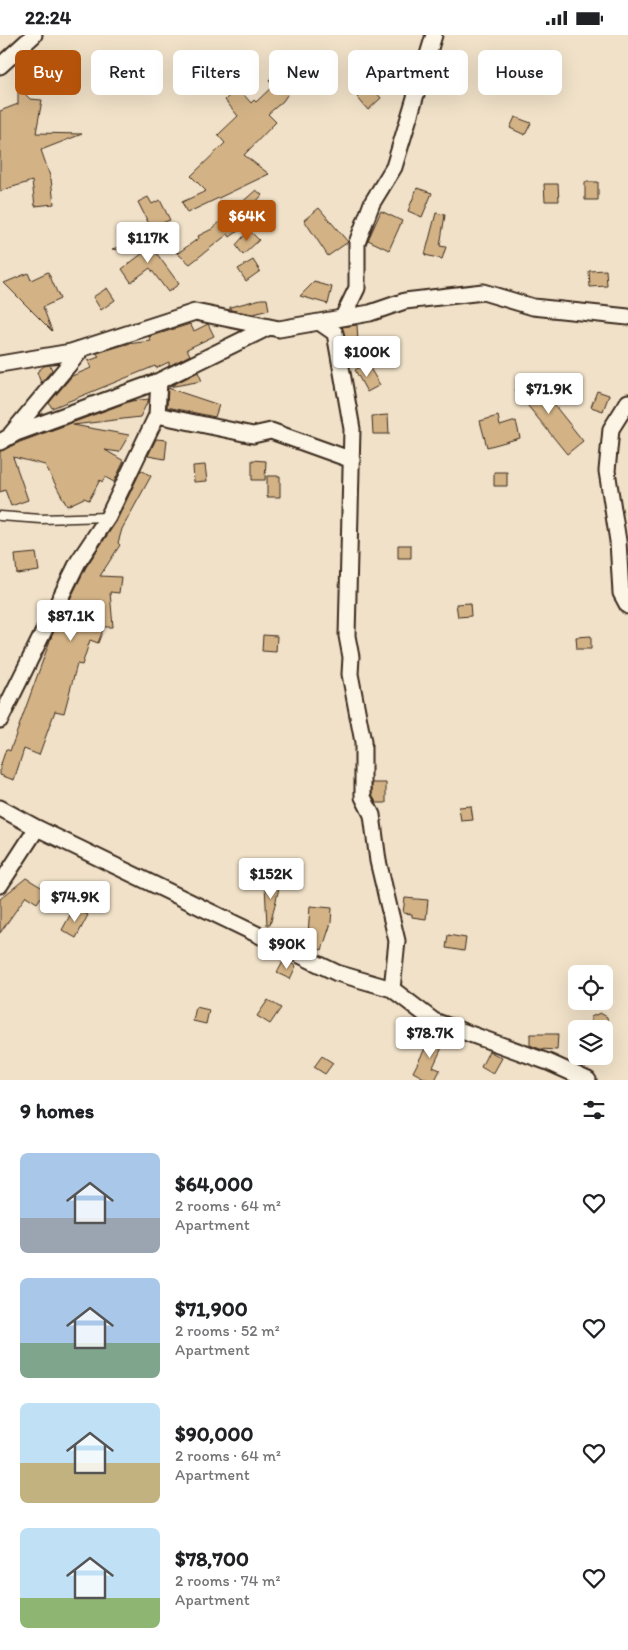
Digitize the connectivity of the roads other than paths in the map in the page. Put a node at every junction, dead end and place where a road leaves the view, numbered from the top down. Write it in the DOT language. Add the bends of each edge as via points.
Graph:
graph roads {
  1 [pos="34,35"];
  2 [pos="434,35"];
  3 [pos="0,66"];
  4 [pos="343,317"];
  5 [pos="628,317"];
  6 [pos="319,322"];
  7 [pos="269,327"];
  8 [pos="82,349"];
  9 [pos="0,364"];
  10 [pos="159,381"];
  11 [pos="628,402"];
  12 [pos="157,415"];
  13 [pos="4,439"];
  14 [pos="352,460"];
  15 [pos="0,516"];
  16 [pos="108,517"];
  17 [pos="628,606"];
  18 [pos="0,719"];
  19 [pos="0,808"];
  20 [pos="38,828"];
  21 [pos="0,885"];
  22 [pos="392,989"];
  23 [pos="588,1080"];
  1 -- 3 [label="street"];
  2 -- 4 [label="street" via="394,167 372,203 357,243 357,288"];
  4 -- 5 [label="street" via="370,313 405,301 483,293 533,307"];
  4 -- 6 [label="street"];
  6 -- 7 [label="street" via="279,329"];
  6 -- 14 [label="street" via="335,333 352,429"];
  7 -- 8 [label="street" via="195,312"];
  7 -- 10 [label="street"];
  8 -- 9 [label="street"];
  8 -- 13 [label="street"];
  10 -- 12 [label="street"];
  10 -- 13 [label="street"];
  11 -- 17 [label="street" via="611,429 608,471 618,541 621,593"];
  12 -- 14 [label="street" via="253,435 271,431"];
  12 -- 16 [label="street"];
  14 -- 22 [label="street" via="347,636 350,674 364,742 364,797 372,815 378,861 397,941"];
  15 -- 16 [label="lane" via="41,519"];
  16 -- 18 [label="street" via="78,561"];
  19 -- 20 [label="street"];
  20 -- 21 [label="street"];
  20 -- 22 [label="street" via="336,973"];
  22 -- 23 [label="street" via="434,1021"];
}
